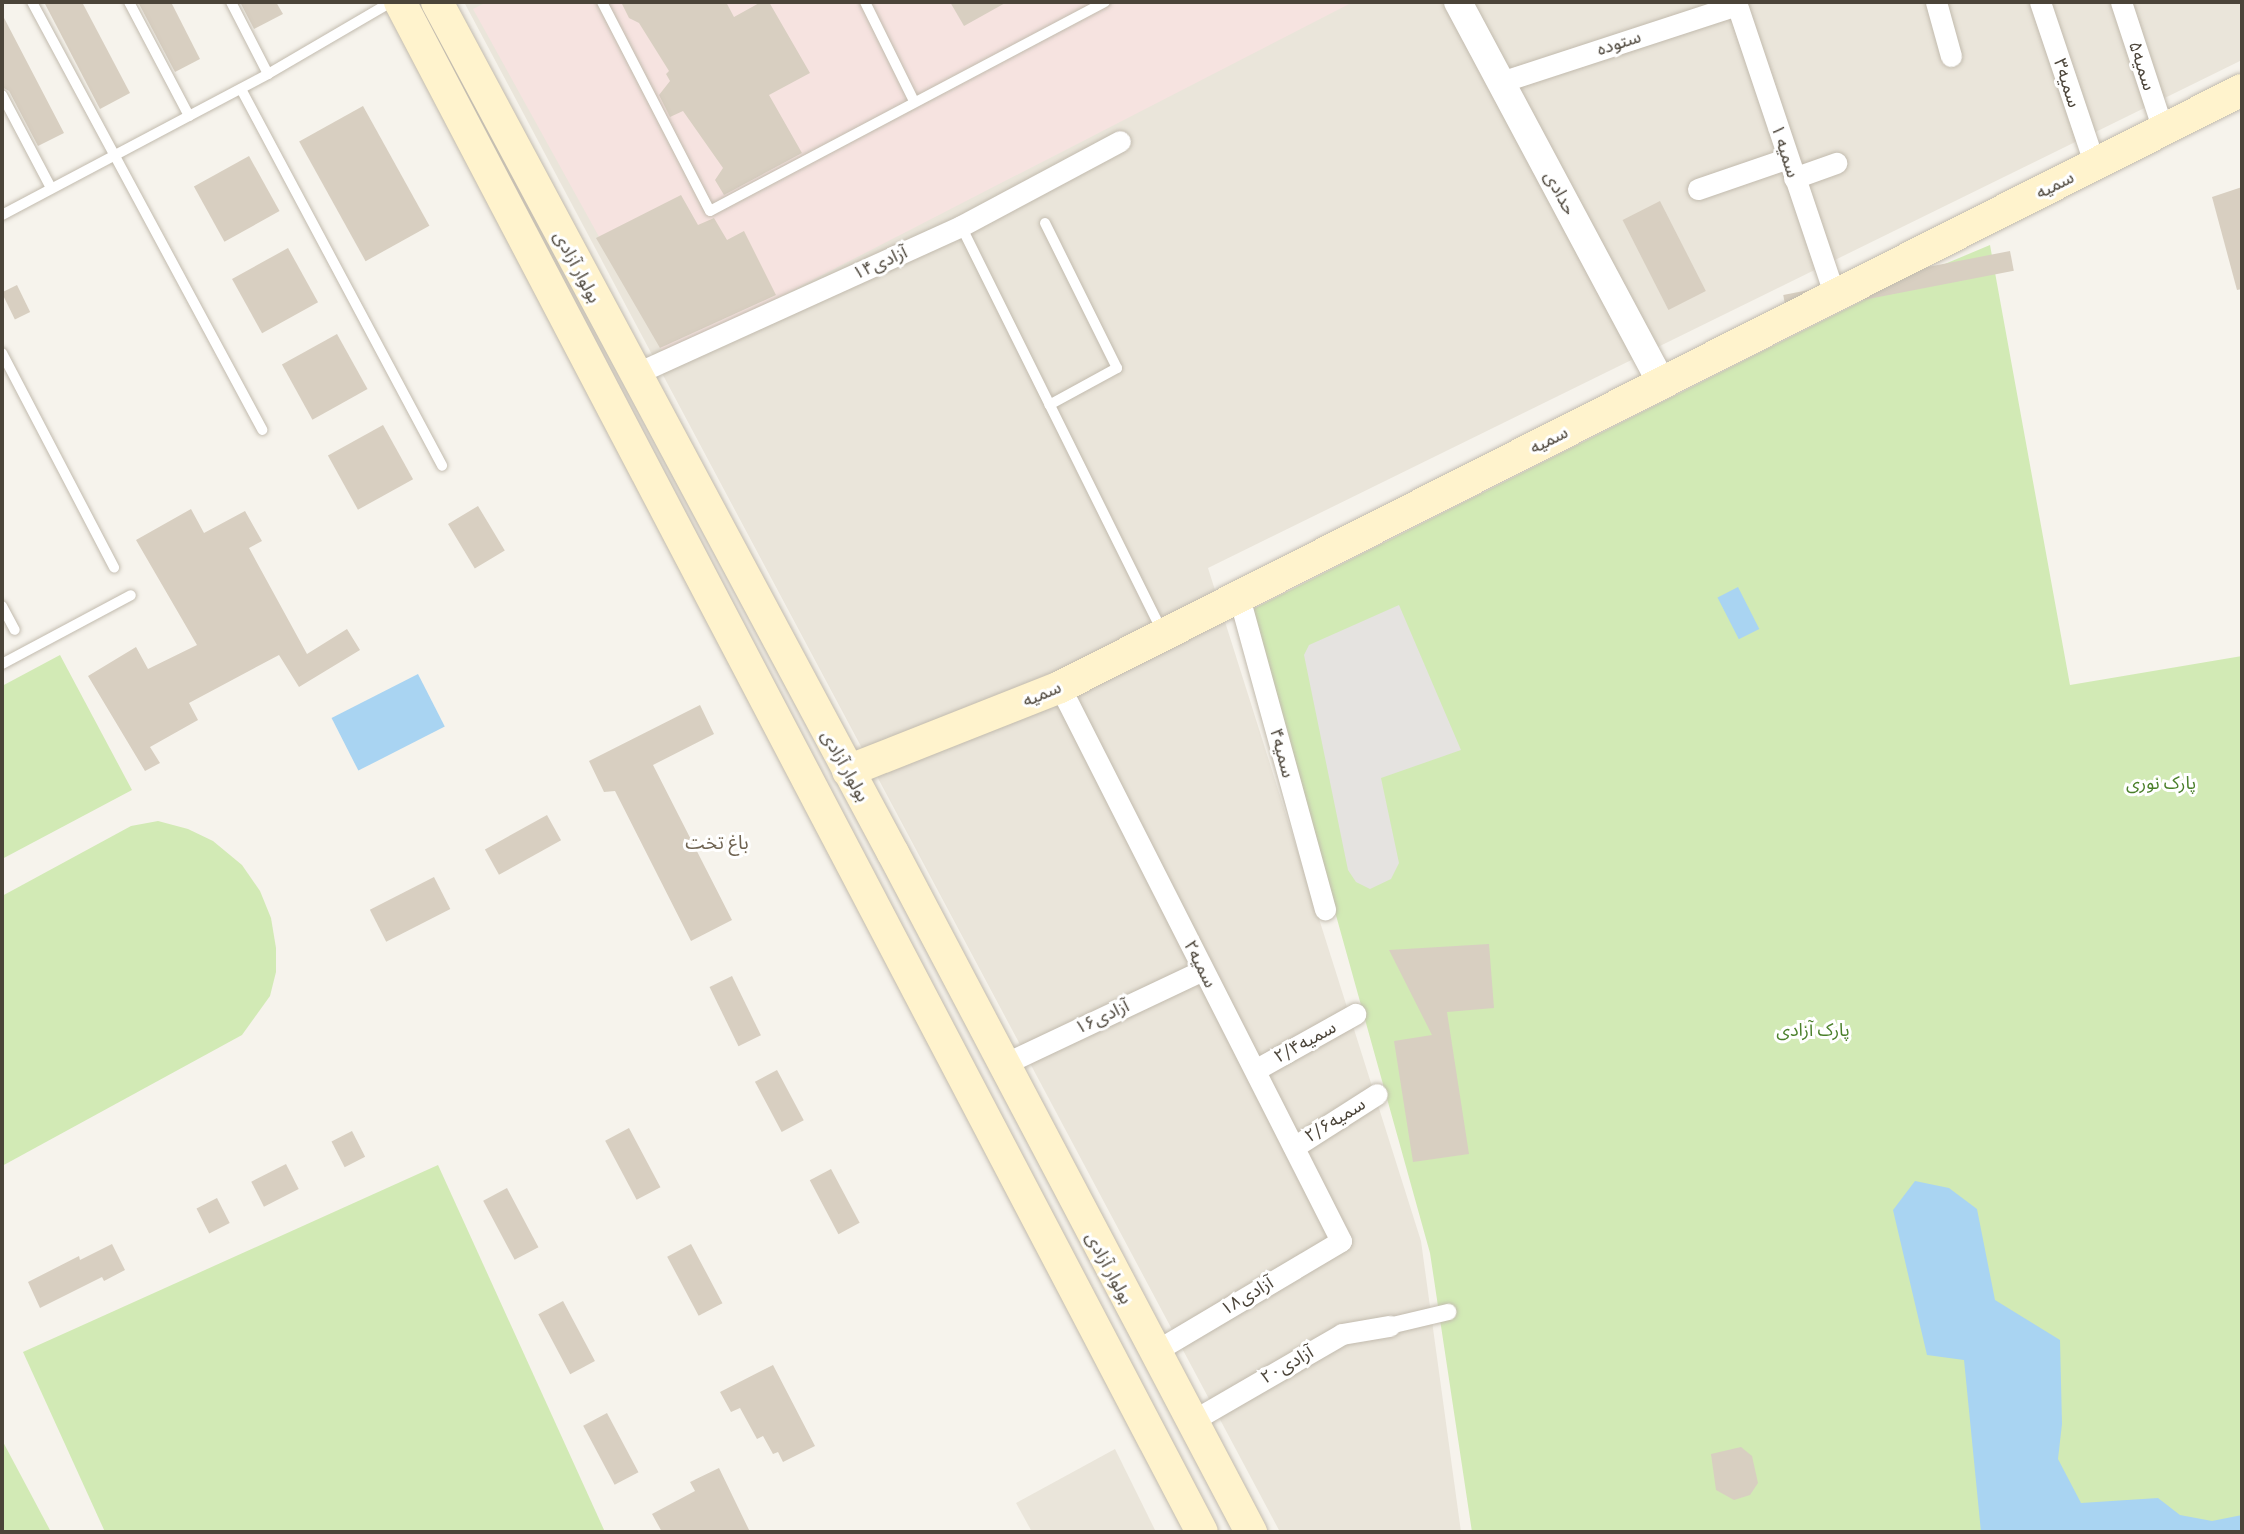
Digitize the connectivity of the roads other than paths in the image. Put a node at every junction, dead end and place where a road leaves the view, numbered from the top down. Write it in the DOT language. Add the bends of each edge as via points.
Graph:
graph roads {
  1 [pos="32,2"];
  2 [pos="129,2"];
  3 [pos="231,2"];
  4 [pos="391,2"];
  5 [pos="400,2"];
  6 [pos="438,2"];
  7 [pos="602,2"];
  8 [pos="865,2"];
  9 [pos="1105,2"];
  10 [pos="1458,2"];
  11 [pos="1936,2"];
  12 [pos="2040,2"];
  13 [pos="2122,2"];
  14 [pos="1737,3"];
  15 [pos="1951,56"];
  16 [pos="268,74"];
  17 [pos="1501,82"];
  18 [pos="241,89"];
  19 [pos="2242,90"];
  20 [pos="2,94"];
  21 [pos="914,101"];
  22 [pos="189,116"];
  23 [pos="2163,130"];
  24 [pos="1120,141"];
  25 [pos="113,157"];
  26 [pos="1836,163"];
  27 [pos="2095,165"];
  28 [pos="1791,168"];
  29 [pos="51,188"];
  30 [pos="1698,189"];
  31 [pos="2,215"];
  32 [pos="1045,223"];
  33 [pos="961,226"];
  34 [pos="1835,296"];
  35 [pos="2,352"];
  36 [pos="635,374"];
  37 [pos="1662,384"];
  38 [pos="1049,405"];
  39 [pos="262,430"];
  40 [pos="442,466"];
  41 [pos="114,567"];
  42 [pos="131,595"];
  43 [pos="1239,597"];
  44 [pos="2,606"];
  45 [pos="15,630"];
  46 [pos="1164,635"];
  47 [pos="2,664"];
  48 [pos="1060,687"];
  49 [pos="848,771"];
  50 [pos="1325,909"];
  51 [pos="1203,970"];
  52 [pos="1355,1014"];
  53 [pos="983,1029"];
  54 [pos="946,1047"];
  55 [pos="1002,1065"];
  56 [pos="1255,1070"];
  57 [pos="1377,1094"];
  58 [pos="1294,1147"];
  59 [pos="1341,1241"];
  60 [pos="1448,1312"];
  61 [pos="1389,1326"];
  62 [pos="1154,1352"];
  63 [pos="1192,1421"];
  64 [pos="1202,1532"];
  65 [pos="1251,1532"];
  1 -- 25 [label="lane"];
  2 -- 22 [label="lane"];
  3 -- 16 [label="lane"];
  4 -- 16 [label="lane"];
  5 -- 54 [label="main road, بولوار آزادی"];
  6 -- 36 [label="main road, بولوار آزادی"];
  7 -- 21 [label="lane" via="710,211"];
  8 -- 21 [label="lane"];
  9 -- 21 [label="lane"];
  10 -- 17 [label="street, حدادی"];
  11 -- 15 [label="street"];
  12 -- 27 [label="street, سمیه۳"];
  13 -- 23 [label="street, سمیه۵"];
  14 -- 17 [label="street, ستوده"];
  14 -- 28 [label="street, ۱ سمیه"];
  16 -- 18 [label="lane"];
  17 -- 37 [label="street, حدادی"];
  18 -- 22 [label="lane"];
  18 -- 40 [label="lane"];
  19 -- 23 [label="main road, سمیه"];
  20 -- 29 [label="lane"];
  22 -- 25 [label="lane"];
  23 -- 27 [label="main road, سمیه"];
  24 -- 33 [label="street, آزادی۱۴"];
  25 -- 29 [label="lane"];
  25 -- 39 [label="lane"];
  26 -- 28 [label="street"];
  27 -- 34 [label="main road, سمیه" via="1886,280"];
  28 -- 30 [label="street"];
  28 -- 34 [label="street, ۱ سمیه"];
  29 -- 31 [label="lane"];
  32 -- 38 [label="lane" via="1117,368"];
  33 -- 36 [label="street, آزادی۱۴"];
  33 -- 38 [label="lane"];
  34 -- 37 [label="main road, سمیه"];
  35 -- 41 [label="lane"];
  36 -- 49 [label="main road, بولوار آزادی"];
  37 -- 43 [label="main road, سمیه"];
  38 -- 46 [label="lane"];
  42 -- 47 [label="lane"];
  43 -- 46 [label="main road, سمیه"];
  43 -- 50 [label="street, سمیه۴"];
  44 -- 45 [label="lane"];
  46 -- 48 [label="main road, سمیه"];
  48 -- 49 [label="main road, سمیه"];
  48 -- 51 [label="street, ۲سمیه"];
  49 -- 53 [label="main road, بولوار آزادی"];
  51 -- 55 [label="street, آزادی۱۶"];
  51 -- 56 [label="street, ۲سمیه"];
  52 -- 56 [label="street, سمیه۲/۴"];
  53 -- 54 [label="main road"];
  53 -- 55 [label="main road, بولوار آزادی"];
  54 -- 64 [label="main road, بولوار آزادی"];
  55 -- 62 [label="main road, بولوار آزادی"];
  56 -- 58 [label="street, ۲سمیه"];
  57 -- 58 [label="street, سمیه۲/۶"];
  58 -- 59 [label="street, ۲سمیه"];
  59 -- 62 [label="street, آزادی۱۸"];
  60 -- 61 [label="street"];
  61 -- 63 [label="street, آزادی۲۰" via="1342,1334"];
  62 -- 63 [label="main road, بولوار آزادی"];
  63 -- 65 [label="main road, بولوار آزادی"];
}
